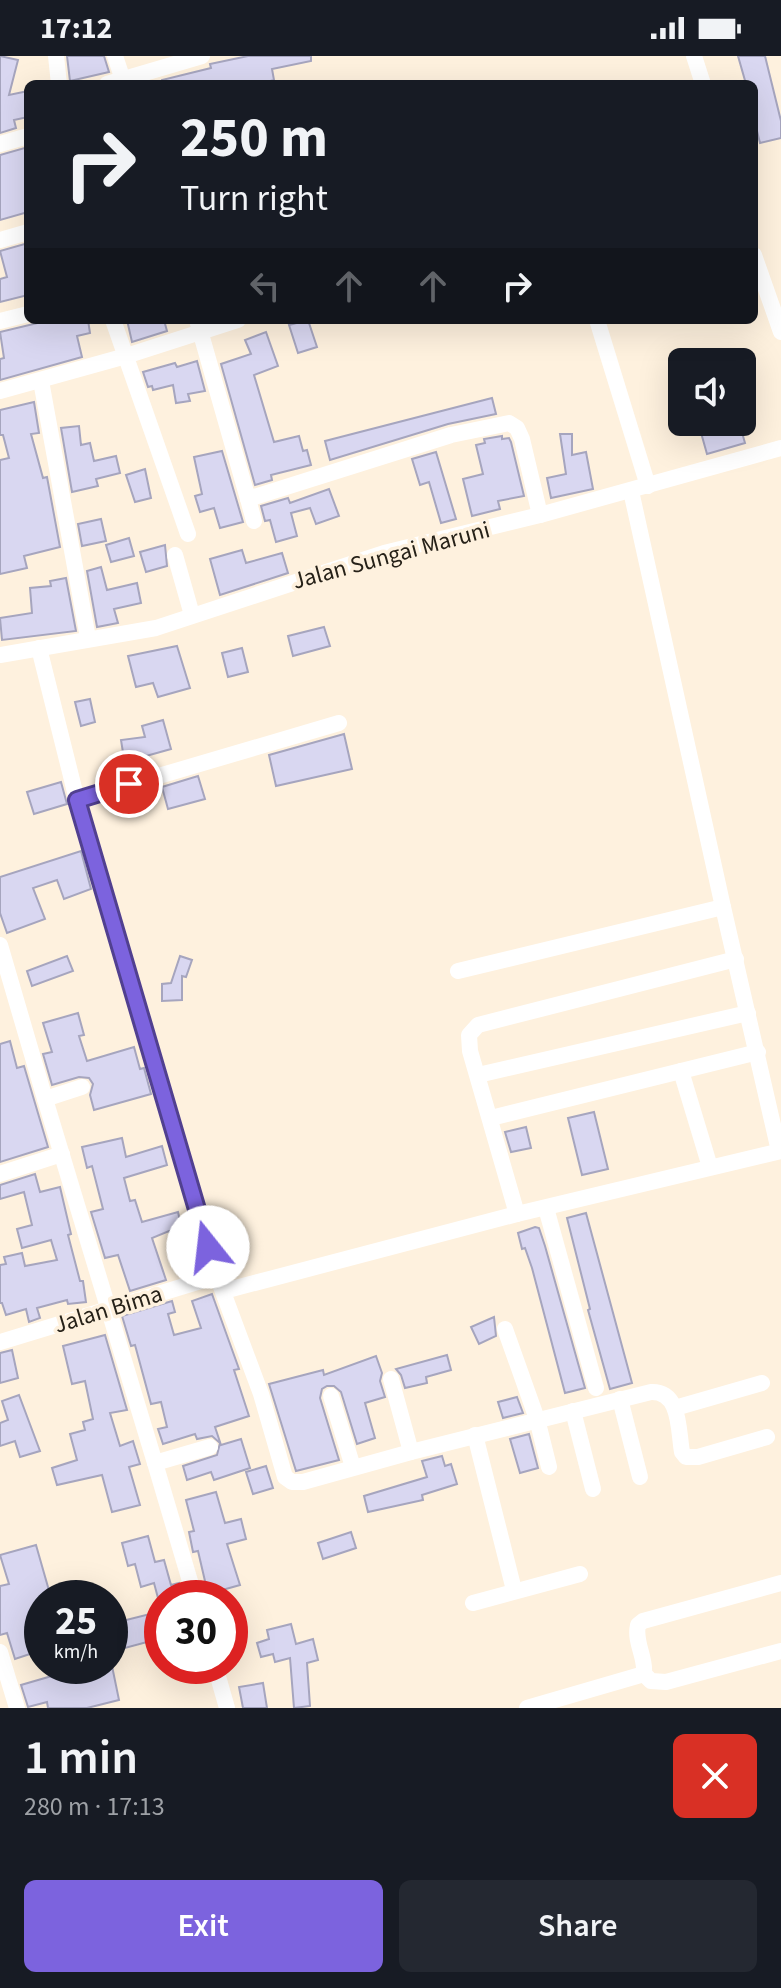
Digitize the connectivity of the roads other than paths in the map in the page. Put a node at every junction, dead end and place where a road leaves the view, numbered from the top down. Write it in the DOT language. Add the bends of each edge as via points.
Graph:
graph roads {
  1 [pos="56,56"];
  2 [pos="115,56"];
  3 [pos="202,56"];
  4 [pos="694,56"];
  5 [pos="59,80"];
  6 [pos="115,80"];
  7 [pos="122,80"];
  8 [pos="702,80"];
  9 [pos="24,137"];
  10 [pos="0,144"];
  11 [pos="24,233"];
  12 [pos="0,240"];
  13 [pos="758,266"];
  14 [pos="24,315"];
  15 [pos="0,321"];
  16 [pos="114,324"];
  17 [pos="598,324"];
  18 [pos="199,326"];
  19 [pos="781,332"];
  20 [pos="126,356"];
  21 [pos="41,381"];
  22 [pos="0,391"];
  23 [pos="781,448"];
  24 [pos="648,486"];
  25 [pos="631,491"];
  26 [pos="248,499"];
  27 [pos="540,515"];
  28 [pos="254,521"];
  29 [pos="188,534"];
  30 [pos="175,555"];
  31 [pos="192,615"];
  32 [pos="88,638"];
  33 [pos="39,648"];
  34 [pos="0,655"];
  35 [pos="339,723"];
  36 [pos="77,800"];
  37 [pos="723,907"];
  38 [pos="0,945"];
  39 [pos="736,959"];
  40 [pos="458,971"];
  41 [pos="748,1013"];
  42 [pos="758,1052"];
  43 [pos="681,1071"];
  44 [pos="478,1075"];
  45 [pos="82,1087"];
  46 [pos="45,1099"];
  47 [pos="491,1118"];
  48 [pos="780,1151"];
  49 [pos="62,1154"];
  50 [pos="710,1167"];
  51 [pos="0,1174"];
  52 [pos="546,1208"];
  53 [pos="517,1214"];
  54 [pos="220,1284"];
  55 [pos="107,1310"];
  56 [pos="505,1329"];
  57 [pos="0,1342"];
  58 [pos="391,1379"];
  59 [pos="762,1383"];
  60 [pos="596,1388"];
  61 [pos="331,1396"];
  62 [pos="620,1399"];
  63 [pos="675,1408"];
  64 [pos="573,1411"];
  65 [pos="537,1419"];
  66 [pos="475,1435"];
  67 [pos="767,1437"];
  68 [pos="210,1447"];
  69 [pos="411,1452"];
  70 [pos="155,1463"];
  71 [pos="353,1467"];
  72 [pos="549,1467"];
  73 [pos="640,1477"];
  74 [pos="593,1489"];
  75 [pos="580,1574"];
  76 [pos="190,1580"];
  77 [pos="781,1583"];
  78 [pos="514,1590"];
  79 [pos="473,1603"];
  80 [pos="781,1651"];
  81 [pos="0,1652"];
  82 [pos="644,1674"];
  83 [pos="220,1684"];
  84 [pos="17,1708"];
  85 [pos="227,1708"];
  86 [pos="527,1708"];
  1 -- 5 [label="street"];
  2 -- 6 [label="street"];
  3 -- 7 [label="street"];
  4 -- 8 [label="street"];
  9 -- 10 [label="street"];
  11 -- 12 [label="street"];
  13 -- 19 [label="street"];
  14 -- 15 [label="street"];
  16 -- 20 [label="street"];
  17 -- 24 [label="street"];
  18 -- 20 [label="street"];
  18 -- 26 [label="street"];
  20 -- 21 [label="street"];
  20 -- 29 [label="street"];
  21 -- 22 [label="street"];
  21 -- 32 [label="street"];
  23 -- 24 [label="street, Jalan Sungai Maruni"];
  24 -- 25 [label="street, Jalan Sungai Maruni"];
  25 -- 27 [label="street, Jalan Sungai Maruni"];
  25 -- 37 [label="street"];
  26 -- 27 [label="street" via="451,435 509,423 522,439"];
  26 -- 28 [label="street"];
  27 -- 31 [label="street, Jalan Sungai Maruni" via="384,553"];
  30 -- 31 [label="street"];
  31 -- 32 [label="street, Jalan Sungai Maruni" via="156,628"];
  32 -- 33 [label="street, Jalan Sungai Maruni"];
  33 -- 34 [label="street, Jalan Sungai Maruni"];
  33 -- 36 [label="street"];
  35 -- 36 [label="street"];
  36 -- 54 [label="street"];
  37 -- 39 [label="street"];
  37 -- 40 [label="street"];
  38 -- 46 [label="street"];
  39 -- 41 [label="street"];
  39 -- 44 [label="street" via="478,1025 469,1035"];
  41 -- 42 [label="street"];
  41 -- 44 [label="street"];
  42 -- 43 [label="street"];
  42 -- 48 [label="street"];
  43 -- 47 [label="street"];
  43 -- 50 [label="street"];
  44 -- 47 [label="street"];
  45 -- 46 [label="street"];
  46 -- 49 [label="street"];
  47 -- 53 [label="street"];
  48 -- 50 [label="street, Jalan Bima"];
  49 -- 51 [label="street"];
  49 -- 55 [label="street"];
  50 -- 52 [label="street, Jalan Bima"];
  52 -- 53 [label="street, Jalan Bima"];
  52 -- 60 [label="street"];
  53 -- 54 [label="street, Jalan Bima"];
  54 -- 55 [label="street, Jalan Bima"];
  54 -- 71 [label="street" via="285,1477 303,1482"];
  55 -- 57 [label="street, Jalan Bima"];
  55 -- 70 [label="street"];
  56 -- 65 [label="street"];
  58 -- 69 [label="street"];
  59 -- 63 [label="street"];
  61 -- 71 [label="street"];
  62 -- 63 [label="street" via="661,1392"];
  62 -- 64 [label="street"];
  62 -- 73 [label="street"];
  63 -- 67 [label="street" via="682,1452 692,1458"];
  64 -- 65 [label="street"];
  64 -- 74 [label="street"];
  65 -- 66 [label="street"];
  65 -- 72 [label="street"];
  66 -- 69 [label="street"];
  66 -- 78 [label="street"];
  68 -- 70 [label="street"];
  69 -- 71 [label="street"];
  70 -- 76 [label="street"];
  75 -- 78 [label="street"];
  77 -- 82 [label="street" via="643,1621 636,1633"];
  78 -- 79 [label="street"];
  80 -- 82 [label="street" via="666,1682 651,1681"];
  81 -- 84 [label="street"];
  82 -- 86 [label="street"];
  83 -- 85 [label="street"];
}
